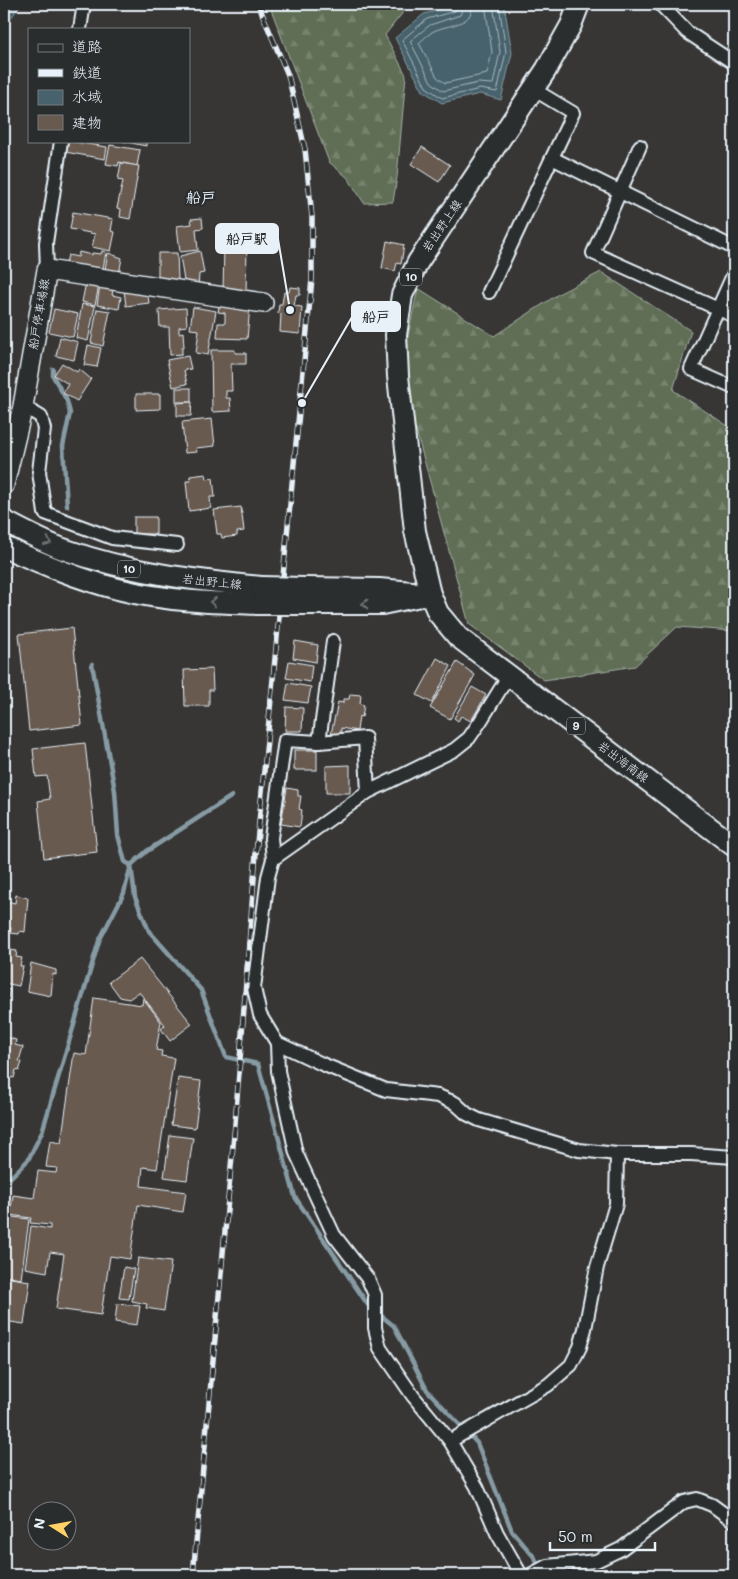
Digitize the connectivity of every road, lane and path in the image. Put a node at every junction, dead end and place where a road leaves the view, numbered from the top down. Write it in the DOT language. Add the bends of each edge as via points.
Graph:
graph roads {
  1 [pos="84,4"];
  2 [pos="578,4"];
  3 [pos="660,4"];
  4 [pos="80,28"];
  5 [pos="734,63"];
  6 [pos="534,89"];
  7 [pos="61,142"];
  8 [pos="640,146"];
  9 [pos="552,158"];
  10 [pos="620,192"];
  11 [pos="734,248"];
  12 [pos="47,270"];
  13 [pos="734,273"];
  14 [pos="489,292"];
  15 [pos="263,303"];
  16 [pos="718,309"];
  17 [pos="734,316"];
  18 [pos="734,388"];
  19 [pos="23,406"];
  20 [pos="4,485"];
  21 [pos="4,521"];
  22 [pos="177,545"];
  23 [pos="4,547"];
  24 [pos="430,594"];
  25 [pos="262,596"];
  26 [pos="333,641"];
  27 [pos="509,675"];
  28 [pos="320,742"];
  29 [pos="368,792"];
  30 [pos="734,846"];
  31 [pos="273,860"];
  32 [pos="277,1043"];
  33 [pos="617,1154"];
  34 [pos="734,1157"];
  35 [pos="450,1441"];
  36 [pos="734,1521"];
  37 [pos="521,1575"];
  38 [pos="530,1575"];
  1 -- 4 [label="street"];
  2 -- 6 [label="main road, 岩出野上線 / 10"];
  3 -- 5 [label="street" via="687,32"];
  6 -- 9 [label="street" via="573,113"];
  6 -- 24 [label="main road, 岩出野上線 / 10" via="418,262 402,295 396,335 398,376 415,530"];
  7 -- 12 [label="street" via="46,243"];
  8 -- 10 [label="street"];
  9 -- 10 [label="street"];
  9 -- 14 [label="street"];
  10 -- 11 [label="street"];
  10 -- 16 [label="street" via="593,253"];
  12 -- 15 [label="main road, 船戸停車場線"];
  12 -- 19 [label="main road, 船戸停車場線"];
  13 -- 16 [label="street"];
  16 -- 17 [label="street"];
  16 -- 18 [label="street" via="691,369"];
  19 -- 20 [label="main road, 船戸停車場線"];
  19 -- 22 [label="street" via="41,417 44,429 40,472 45,513 112,538"];
  21 -- 25 [label="main road, 岩出野上線 / 10, one-way" via="65,550 120,567"];
  25 -- 23 [label="main road, 岩出野上線 / 10, one-way" via="176,598 119,590 64,573"];
  24 -- 25 [label="main road, 岩出野上線 / 10, bridge" via="379,589"];
  24 -- 27 [label="main road, 岩出海南線 / 9" via="438,613 458,637"];
  26 -- 28 [label="street"];
  27 -- 29 [label="street" via="462,744"];
  27 -- 30 [label="main road, 岩出海南線 / 9"];
  28 -- 29 [label="street" via="365,738"];
  28 -- 31 [label="street" via="285,740 270,838"];
  29 -- 31 [label="street"];
  31 -- 32 [label="street" via="254,988 260,1015"];
  32 -- 33 [label="street" via="386,1090 438,1096 455,1103 479,1120 579,1150"];
  32 -- 35 [label="street" via="278,1071 296,1152 334,1235 368,1279 376,1295 375,1328 380,1348 412,1396"];
  33 -- 34 [label="street"];
  33 -- 35 [label="street" via="616,1204 597,1267 580,1347 571,1365 548,1385"];
  35 -- 37 [label="street"];
  36 -- 38 [label="street" via="712,1505 697,1499 684,1502 621,1549 596,1561 547,1566"];
}
